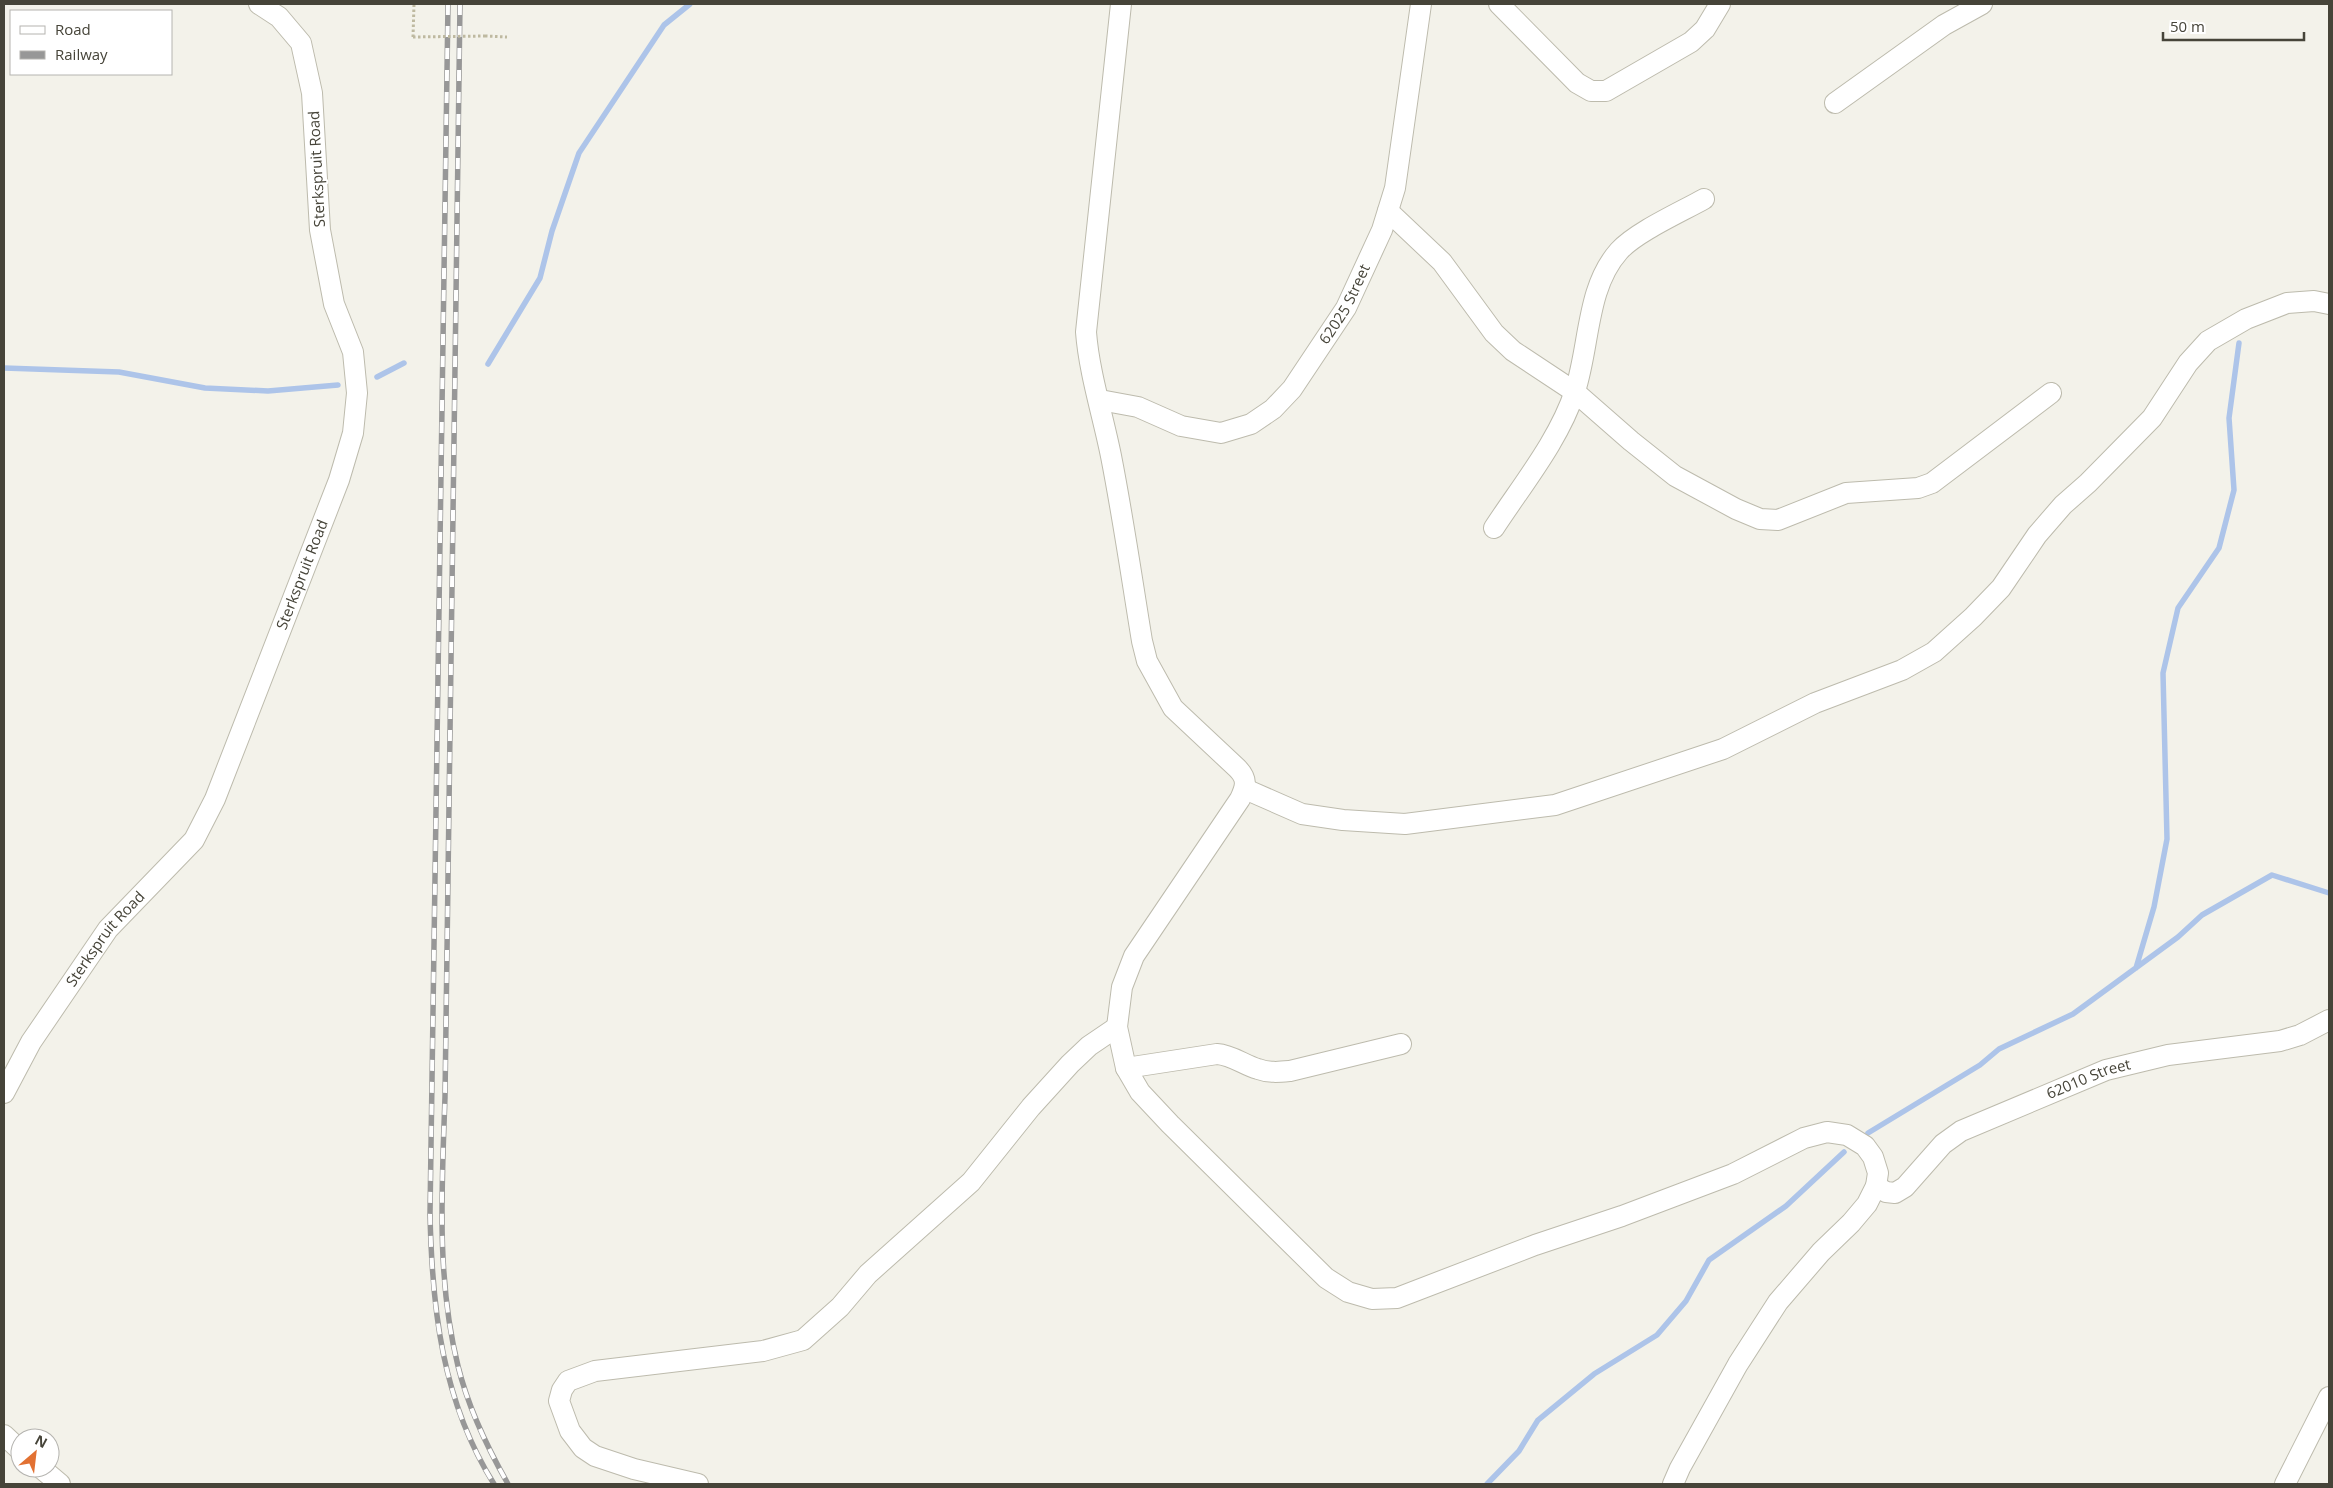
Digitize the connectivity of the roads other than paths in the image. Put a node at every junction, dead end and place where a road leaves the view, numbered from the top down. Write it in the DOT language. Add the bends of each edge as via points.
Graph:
graph roads {
  1 [pos="259,4"];
  2 [pos="1121,4"];
  3 [pos="1421,4"];
  4 [pos="1499,4"];
  5 [pos="1720,4"];
  6 [pos="1982,4"];
  7 [pos="1835,103"];
  8 [pos="1704,199"];
  9 [pos="1388,211"];
  10 [pos="2329,304"];
  11 [pos="1575,392"];
  12 [pos="2051,393"];
  13 [pos="1100,400"];
  14 [pos="1494,528"];
  15 [pos="1245,789"];
  16 [pos="2329,1020"];
  17 [pos="1117,1028"];
  18 [pos="1401,1044"];
  19 [pos="1126,1068"];
  20 [pos="4,1093"];
  21 [pos="1876,1186"];
  22 [pos="2329,1397"];
  23 [pos="698,1484"];
  24 [pos="1673,1484"];
  25 [pos="2285,1484"];
  1 -- 20 [label="street, Sterkspruit Road" via="279,17 301,43 312,93 320,230 334,304 353,352 357,393 353,433 339,480 216,799 194,840 108,929 31,1042"];
  2 -- 13 [label="street" via="1086,332"];
  3 -- 9 [label="street, 62025 Street" via="1403,142"];
  4 -- 5 [label="street" via="1578,83 1591,91 1606,92 1690,42 1705,28"];
  6 -- 7 [label="street" via="1944,25"];
  8 -- 11 [label="street" via="1620,249 1604,271"];
  9 -- 11 [label="street" via="1442,262 1494,333 1513,351"];
  9 -- 13 [label="street, 62025 Street" via="1346,308 1292,389 1273,409 1251,424 1221,433 1181,426 1138,407"];
  10 -- 15 [label="street" via="2314,301 2287,303 2246,319 2208,341 2188,363 2152,418 2063,505 2037,535 2001,588 1934,652 1902,670 1815,703 1723,749 1555,805 1404,824 1302,814"];
  11 -- 12 [label="street" via="1675,476 1736,509 1760,519 1778,520 1846,493 1918,488 1932,483"];
  11 -- 14 [label="street" via="1555,434"];
  13 -- 15 [label="street" via="1147,662 1173,708 1244,775"];
  15 -- 17 [label="street" via="1134,956 1122,986"];
  16 -- 21 [label="street, 62010 Street" via="2280,1041 2168,1055 2106,1070 1961,1131 1943,1144 1905,1187 1895,1193"];
  17 -- 19 [label="street"];
  17 -- 23 [label="street" via="1089,1046 1070,1064 971,1182 868,1274 840,1307 803,1340 763,1351 595,1371 568,1381 560,1401 570,1431 583,1448 595,1456 634,1469"];
  18 -- 19 [label="street" via="1274,1073 1226,1054"];
  19 -- 21 [label="street" via="1140,1092 1170,1124 1326,1278 1348,1292 1372,1299 1397,1298 1535,1245 1622,1216 1733,1174 1804,1138 1827,1132 1847,1135 1865,1146 1878,1173"];
  21 -- 24 [label="street" via="1851,1224 1821,1252 1778,1302 1738,1364"];
  22 -- 25 [label="street"];
}
